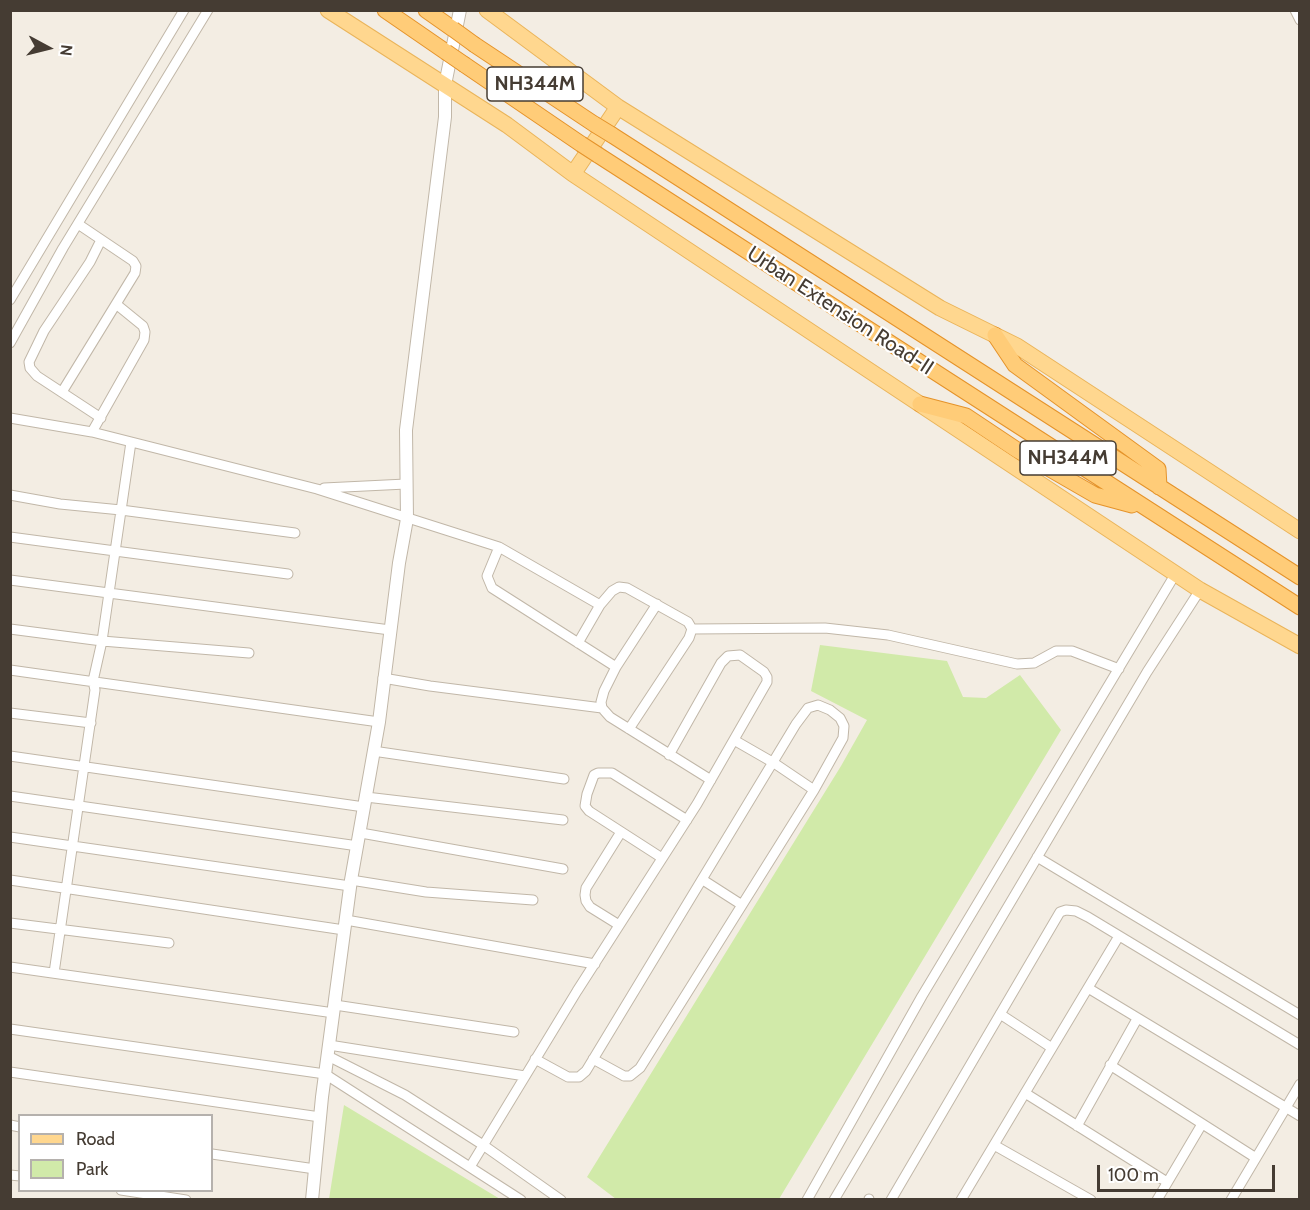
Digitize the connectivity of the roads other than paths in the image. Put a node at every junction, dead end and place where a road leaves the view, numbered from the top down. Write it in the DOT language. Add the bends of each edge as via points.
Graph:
graph roads {
  1 [pos="184,10"];
  2 [pos="207,10"];
  3 [pos="328,10"];
  4 [pos="385,10"];
  5 [pos="426,10"];
  6 [pos="460,10"];
  7 [pos="487,10"];
  8 [pos="1295,10"];
  9 [pos="1299,20"];
  10 [pos="445,84"];
  11 [pos="618,107"];
  12 [pos="573,174"];
  13 [pos="78,224"];
  14 [pos="101,240"];
  15 [pos="10,300"];
  16 [pos="116,304"];
  17 [pos="995,335"];
  18 [pos="10,343"];
  19 [pos="62,392"];
  20 [pos="920,404"];
  21 [pos="101,417"];
  22 [pos="10,418"];
  23 [pos="92,432"];
  24 [pos="131,442"];
  25 [pos="406,484"];
  26 [pos="1159,487"];
  27 [pos="317,489"];
  28 [pos="10,495"];
  29 [pos="121,510"];
  30 [pos="1149,510"];
  31 [pos="407,519"];
  32 [pos="1299,531"];
  33 [pos="295,533"];
  34 [pos="10,537"];
  35 [pos="499,547"];
  36 [pos="115,551"];
  37 [pos="1176,573"];
  38 [pos="288,574"];
  39 [pos="1299,577"];
  40 [pos="10,580"];
  41 [pos="1200,590"];
  42 [pos="109,593"];
  43 [pos="657,604"];
  44 [pos="600,605"];
  45 [pos="1299,607"];
  46 [pos="10,629"];
  47 [pos="692,629"];
  48 [pos="390,630"];
  49 [pos="102,642"];
  50 [pos="578,643"];
  51 [pos="1299,646"];
  52 [pos="249,653"];
  53 [pos="616,667"];
  54 [pos="1119,669"];
  55 [pos="10,670"];
  56 [pos="383,678"];
  57 [pos="93,681"];
  58 [pos="602,708"];
  59 [pos="10,713"];
  60 [pos="379,722"];
  61 [pos="91,723"];
  62 [pos="630,729"];
  63 [pos="734,740"];
  64 [pos="373,751"];
  65 [pos="669,755"];
  66 [pos="10,756"];
  67 [pos="774,763"];
  68 [pos="84,766"];
  69 [pos="564,779"];
  70 [pos="711,780"];
  71 [pos="814,790"];
  72 [pos="10,796"];
  73 [pos="365,802"];
  74 [pos="79,806"];
  75 [pos="563,820"];
  76 [pos="687,820"];
  77 [pos="621,832"];
  78 [pos="361,833"];
  79 [pos="10,837"];
  80 [pos="73,846"];
  81 [pos="358,846"];
  82 [pos="1037,857"];
  83 [pos="662,858"];
  84 [pos="563,869"];
  85 [pos="10,880"];
  86 [pos="703,880"];
  87 [pos="351,883"];
  88 [pos="67,887"];
  89 [pos="533,900"];
  90 [pos="742,905"];
  91 [pos="10,923"];
  92 [pos="345,925"];
  93 [pos="619,925"];
  94 [pos="61,930"];
  95 [pos="1119,936"];
  96 [pos="169,944"];
  97 [pos="595,964"];
  98 [pos="10,968"];
  99 [pos="54,973"];
  100 [pos="1088,988"];
  101 [pos="334,1009"];
  102 [pos="1000,1014"];
  103 [pos="1299,1015"];
  104 [pos="1137,1018"];
  105 [pos="10,1029"];
  106 [pos="514,1032"];
  107 [pos="1299,1045"];
  108 [pos="1052,1048"];
  109 [pos="328,1051"];
  110 [pos="535,1059"];
  111 [pos="593,1059"];
  112 [pos="1110,1065"];
  113 [pos="10,1072"];
  114 [pos="325,1074"];
  115 [pos="525,1076"];
  116 [pos="1299,1084"];
  117 [pos="1025,1093"];
  118 [pos="1286,1109"];
  119 [pos="1299,1116"];
  120 [pos="320,1118"];
  121 [pos="1202,1124"];
  122 [pos="1077,1126"];
  123 [pos="994,1144"];
  124 [pos="483,1145"];
  125 [pos="213,1154"];
  126 [pos="1256,1158"];
  127 [pos="470,1167"];
  128 [pos="315,1169"];
  129 [pos="1167,1182"];
  130 [pos="128,1192"];
  131 [pos="965,1198"];
  132 [pos="186,1200"];
  133 [pos="312,1200"];
  134 [pos="521,1200"];
  135 [pos="561,1200"];
  136 [pos="807,1200"];
  137 [pos="834,1200"];
  138 [pos="891,1200"];
  139 [pos="1091,1200"];
  140 [pos="1157,1200"];
  141 [pos="1231,1200"];
  1 -- 15 [label="street"];
  2 -- 13 [label="street"];
  3 -- 10 [label="main road"];
  4 -- 30 [label="highway, Urban Extension Road-II / NH344M, bridge" via="598,156"];
  5 -- 26 [label="highway, Urban Extension Road-II / NH344M, bridge" via="594,124"];
  6 -- 10 [label="street"];
  7 -- 11 [label="main road"];
  8 -- 9 [label="street"];
  10 -- 12 [label="main road"];
  10 -- 25 [label="street" via="443,129 406,430"];
  11 -- 12 [label="main road"];
  11 -- 17 [label="main road" via="940,308"];
  12 -- 20 [label="main road"];
  13 -- 14 [label="street"];
  13 -- 18 [label="street"];
  14 -- 16 [label="street" via="136,266"];
  14 -- 19 [label="street" via="28,362 37,376"];
  16 -- 19 [label="street"];
  16 -- 21 [label="street" via="143,326 144,340"];
  17 -- 26 [label="highway" via="1015,364 1158,469"];
  17 -- 32 [label="main road"];
  19 -- 21 [label="street"];
  20 -- 30 [label="highway" via="966,416 1095,495"];
  20 -- 37 [label="main road"];
  21 -- 23 [label="street"];
  22 -- 23 [label="street"];
  23 -- 24 [label="street"];
  24 -- 27 [label="street"];
  24 -- 29 [label="street"];
  25 -- 27 [label="street"];
  25 -- 31 [label="street"];
  26 -- 39 [label="highway, Urban Extension Road-II / NH344M"];
  27 -- 31 [label="street"];
  28 -- 29 [label="street"];
  29 -- 33 [label="street"];
  29 -- 36 [label="street"];
  30 -- 45 [label="highway, Urban Extension Road-II / NH344M"];
  31 -- 35 [label="street"];
  31 -- 48 [label="street"];
  34 -- 36 [label="street"];
  35 -- 44 [label="street"];
  35 -- 50 [label="street" via="487,576 492,588"];
  36 -- 38 [label="street"];
  36 -- 42 [label="street"];
  37 -- 41 [label="main road"];
  37 -- 54 [label="street"];
  40 -- 42 [label="street"];
  41 -- 51 [label="main road"];
  41 -- 82 [label="street" via="1146,672"];
  42 -- 48 [label="street"];
  42 -- 49 [label="street"];
  43 -- 44 [label="street" via="619,587"];
  43 -- 47 [label="street" via="688,622"];
  43 -- 53 [label="street"];
  44 -- 50 [label="street"];
  46 -- 49 [label="street"];
  47 -- 54 [label="street" via="825,628 888,635 1017,664 1034,663 1056,651 1072,651"];
  47 -- 62 [label="street"];
  48 -- 56 [label="street"];
  49 -- 52 [label="street"];
  49 -- 57 [label="street"];
  50 -- 53 [label="street"];
  53 -- 58 [label="street" via="604,692"];
  54 -- 136 [label="street" via="922,996"];
  55 -- 57 [label="street"];
  56 -- 58 [label="street"];
  56 -- 60 [label="street"];
  57 -- 60 [label="street"];
  57 -- 61 [label="street" via="96,690"];
  58 -- 62 [label="street"];
  59 -- 61 [label="street"];
  60 -- 64 [label="street"];
  61 -- 68 [label="street"];
  62 -- 65 [label="street"];
  63 -- 65 [label="street" via="768,677 734,654 721,663"];
  63 -- 67 [label="street"];
  63 -- 70 [label="street"];
  64 -- 69 [label="street"];
  64 -- 73 [label="street"];
  65 -- 70 [label="street"];
  66 -- 68 [label="street"];
  67 -- 71 [label="street"];
  67 -- 71 [label="street" via="808,708 818,705 830,710 844,726 843,738"];
  67 -- 86 [label="street"];
  68 -- 73 [label="street"];
  68 -- 74 [label="street"];
  70 -- 76 [label="street"];
  71 -- 90 [label="street"];
  72 -- 74 [label="street"];
  73 -- 75 [label="street"];
  73 -- 78 [label="street"];
  74 -- 80 [label="street"];
  74 -- 81 [label="street"];
  76 -- 77 [label="street" via="612,773 598,773 590,783 585,806"];
  76 -- 83 [label="street"];
  77 -- 83 [label="street"];
  77 -- 93 [label="street" via="585,895 590,907"];
  78 -- 81 [label="street"];
  78 -- 84 [label="street"];
  79 -- 80 [label="street"];
  80 -- 87 [label="street"];
  80 -- 88 [label="street"];
  81 -- 87 [label="street"];
  82 -- 103 [label="street"];
  82 -- 137 [label="street"];
  83 -- 93 [label="street"];
  85 -- 88 [label="street"];
  86 -- 90 [label="street"];
  86 -- 111 [label="street"];
  87 -- 89 [label="street"];
  87 -- 92 [label="street"];
  88 -- 92 [label="street"];
  88 -- 94 [label="street"];
  90 -- 111 [label="street" via="634,1074 624,1076"];
  91 -- 94 [label="street"];
  92 -- 97 [label="street"];
  92 -- 101 [label="street"];
  93 -- 97 [label="street"];
  94 -- 96 [label="street"];
  94 -- 99 [label="street"];
  95 -- 100 [label="street"];
  95 -- 102 [label="street" via="1076,911 1060,912"];
  95 -- 107 [label="street"];
  97 -- 110 [label="street"];
  98 -- 99 [label="street"];
  99 -- 101 [label="street"];
  100 -- 104 [label="street"];
  100 -- 108 [label="street"];
  101 -- 106 [label="street"];
  101 -- 109 [label="street"];
  102 -- 108 [label="street"];
  102 -- 138 [label="street"];
  104 -- 112 [label="street"];
  104 -- 118 [label="street"];
  105 -- 114 [label="street"];
  108 -- 117 [label="street"];
  109 -- 114 [label="street"];
  109 -- 115 [label="street"];
  109 -- 124 [label="street"];
  110 -- 111 [label="street" via="575,1078 586,1071"];
  110 -- 115 [label="street"];
  112 -- 121 [label="street"];
  112 -- 122 [label="street"];
  113 -- 120 [label="street"];
  114 -- 120 [label="street"];
  114 -- 127 [label="street"];
  115 -- 124 [label="street"];
  116 -- 118 [label="street"];
  117 -- 122 [label="street"];
  117 -- 123 [label="street"];
  118 -- 119 [label="street"];
  118 -- 126 [label="street"];
  120 -- 128 [label="street"];
  121 -- 126 [label="street"];
  121 -- 129 [label="street"];
  122 -- 129 [label="street"];
  123 -- 131 [label="street"];
  123 -- 139 [label="street"];
  124 -- 127 [label="street"];
  124 -- 135 [label="street"];
  125 -- 128 [label="street"];
  126 -- 141 [label="street"];
  127 -- 134 [label="street"];
  128 -- 133 [label="street"];
  129 -- 140 [label="street"];
  130 -- 132 [label="street"];
}
